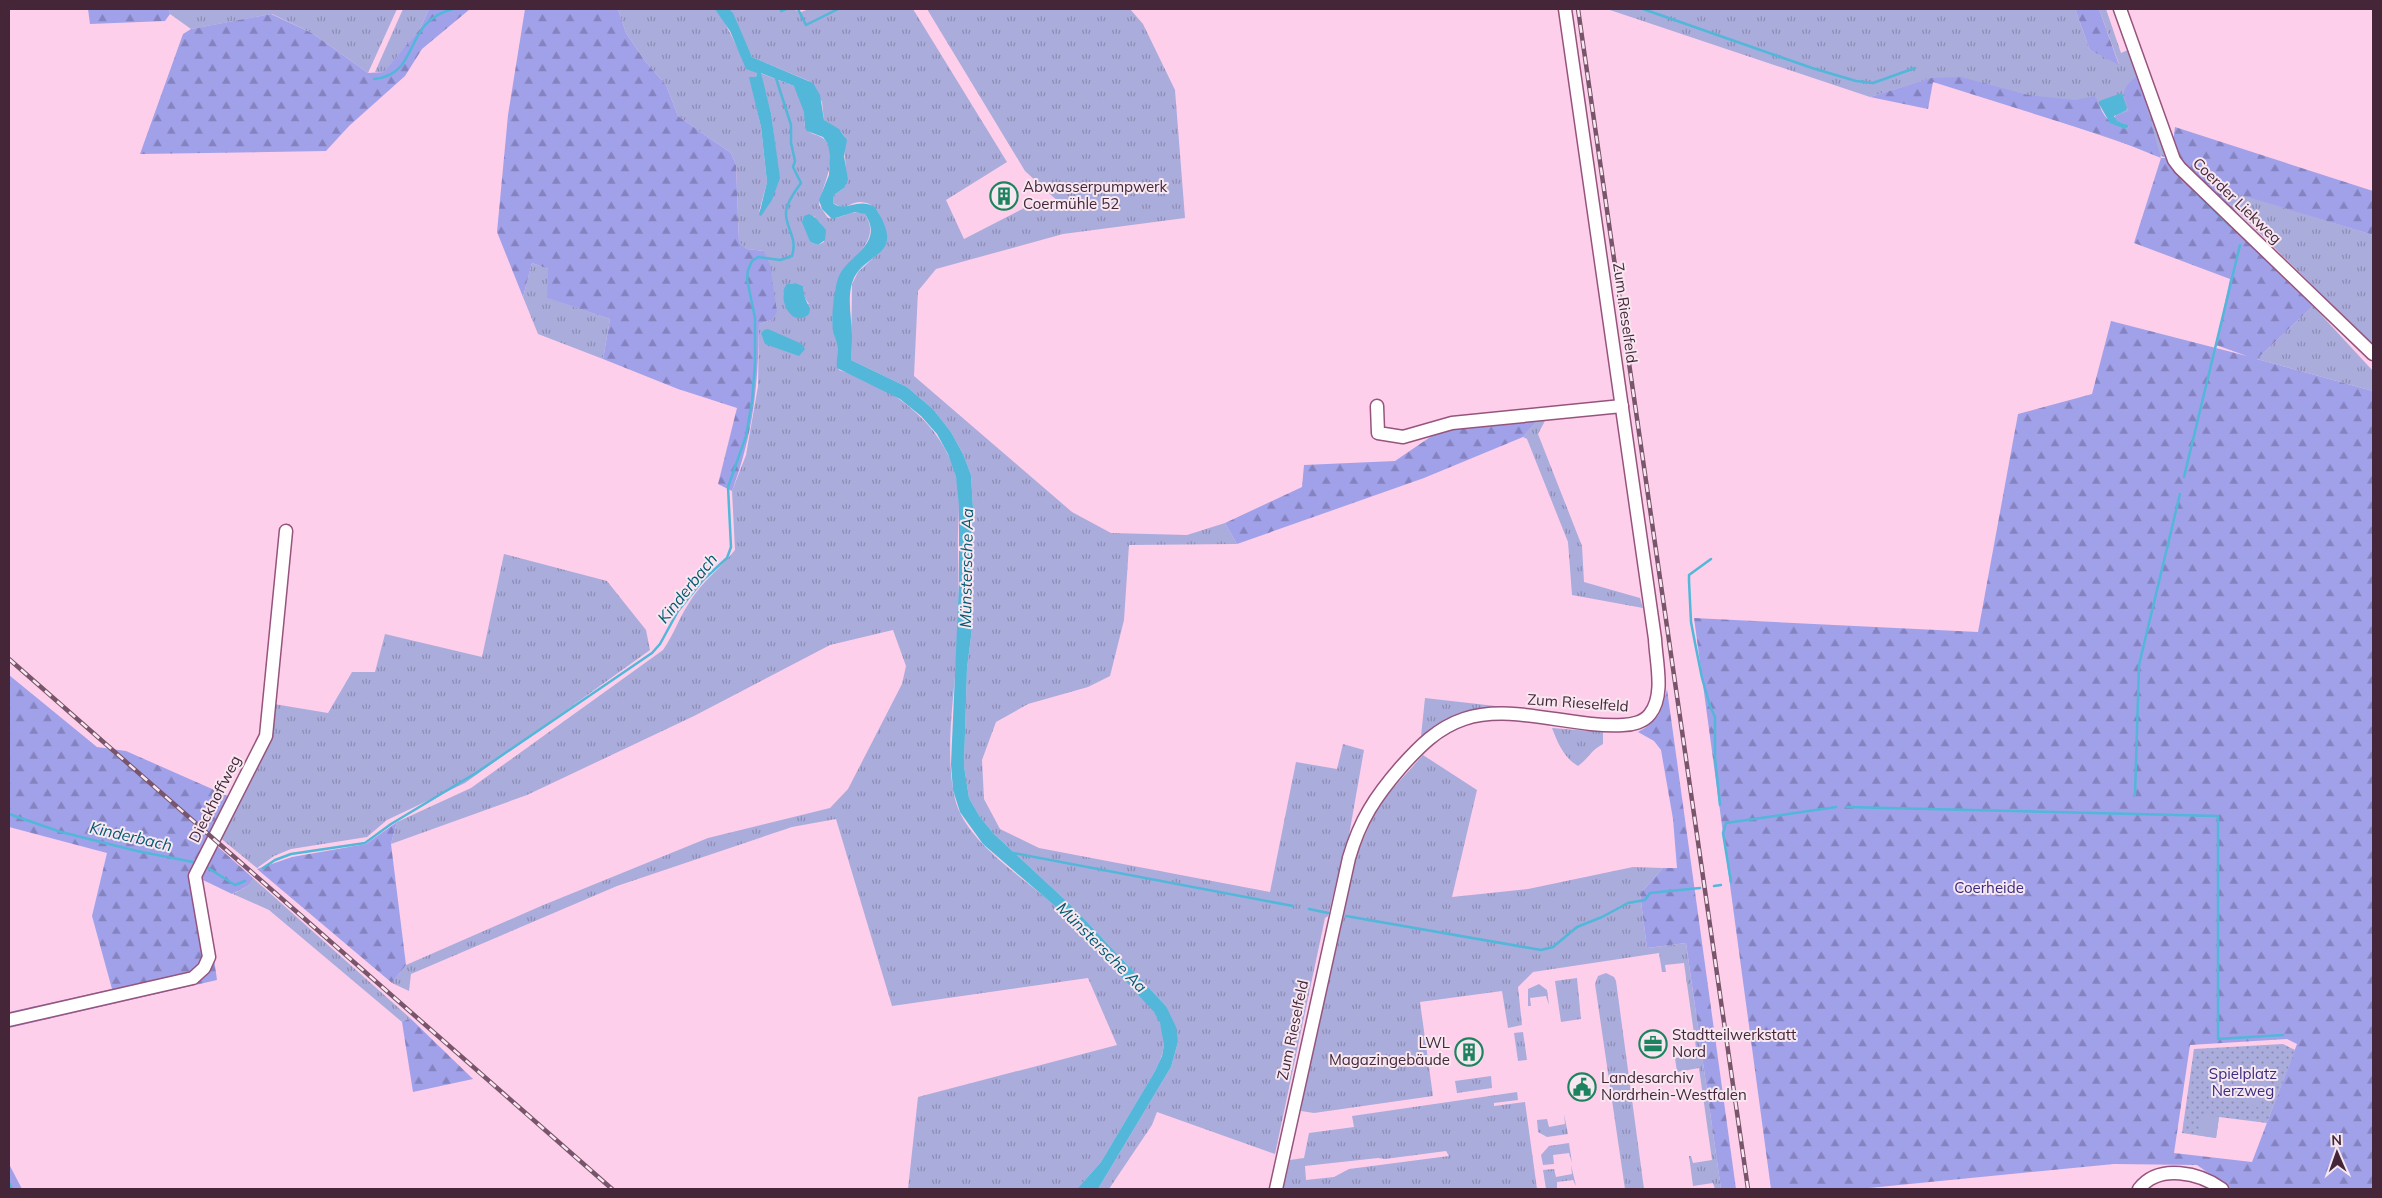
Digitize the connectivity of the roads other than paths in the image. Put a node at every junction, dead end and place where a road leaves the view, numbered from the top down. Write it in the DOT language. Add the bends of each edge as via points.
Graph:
graph roads {
  1 [pos="1565,9"];
  2 [pos="2120,9"];
  3 [pos="2373,354"];
  4 [pos="1376,406"];
  5 [pos="1622,406"];
  6 [pos="286,531"];
  7 [pos="9,1020"];
  8 [pos="1276,1189"];
  9 [pos="2139,1189"];
  10 [pos="2222,1189"];
  1 -- 5 [label="street, Zum Rieselfeld"];
  2 -- 3 [label="street, Coerder Liekweg" via="2174,160"];
  4 -- 5 [label="street" via="1378,433 1403,437 1452,423"];
  5 -- 8 [label="street, Zum Rieselfeld" via="1655,640 1658,685 1655,705 1645,719 1623,725 1510,715 1465,718 1428,739 1385,785 1364,816 1351,850"];
  6 -- 7 [label="street, Dieckhoffweg" via="266,736 196,874 208,957 204,968 193,978"];
  9 -- 10 [label="street" via="2151,1178 2188,1173 2209,1179"];
}
